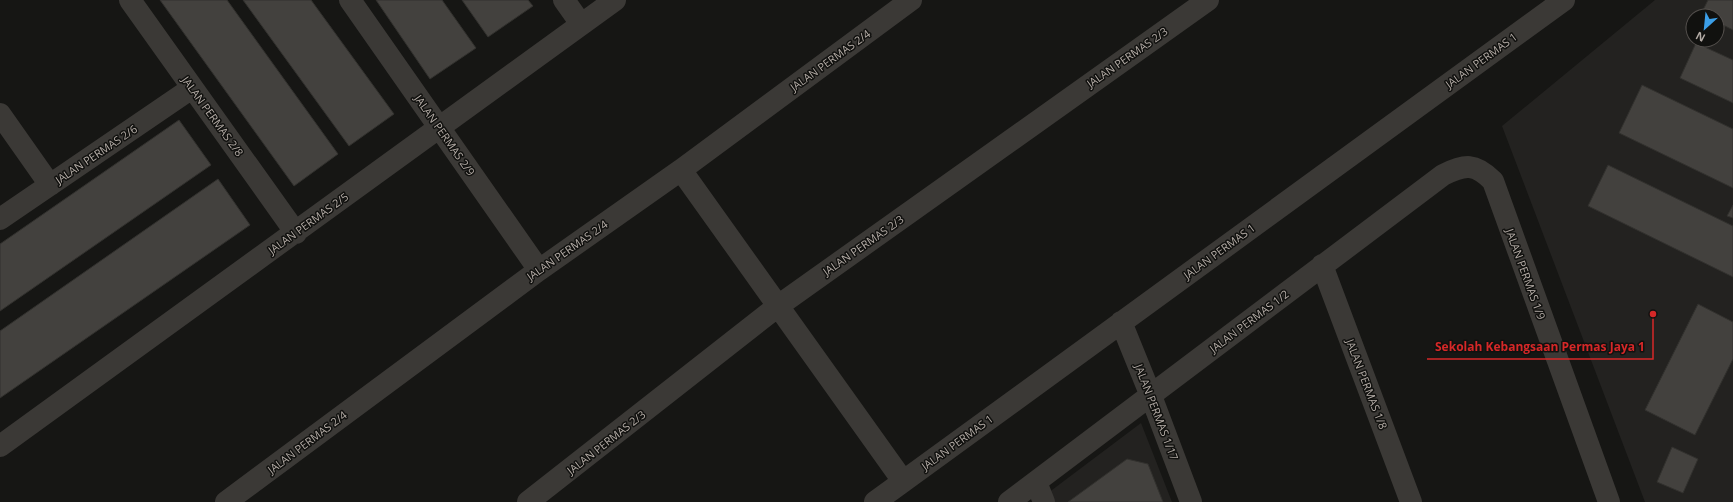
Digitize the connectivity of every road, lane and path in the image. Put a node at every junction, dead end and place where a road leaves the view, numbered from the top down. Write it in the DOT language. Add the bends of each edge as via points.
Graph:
graph roads {
  1 [pos="130,0"];
  2 [pos="350,0"];
  3 [pos="564,0"];
  4 [pos="615,0"];
  5 [pos="911,0"];
  6 [pos="1208,0"];
  7 [pos="1564,0"];
  8 [pos="582,24"];
  9 [pos="192,88"];
  10 [pos="0,114"];
  11 [pos="439,126"];
  12 [pos="681,170"];
  13 [pos="1493,181"];
  14 [pos="50,185"];
  15 [pos="0,219"];
  16 [pos="296,233"];
  17 [pos="1322,265"];
  18 [pos="539,270"];
  19 [pos="778,306"];
  20 [pos="1121,322"];
  21 [pos="1151,396"];
  22 [pos="0,446"];
  23 [pos="903,481"];
  24 [pos="1036,482"];
  25 [pos="546,494"];
  26 [pos="226,502"];
  27 [pos="528,502"];
  28 [pos="875,502"];
  29 [pos="1009,502"];
  30 [pos="1044,502"];
  31 [pos="1191,502"];
  32 [pos="1411,502"];
  33 [pos="1609,502"];
  1 -- 9 [label="street, JALAN PERMAS 2/8"];
  2 -- 11 [label="street, JALAN PERMAS 2/9"];
  3 -- 8 [label="street"];
  4 -- 8 [label="street, JALAN PERMAS 2/5"];
  5 -- 12 [label="street, JALAN PERMAS 2/4"];
  6 -- 19 [label="street, JALAN PERMAS 2/3"];
  7 -- 20 [label="street, JALAN PERMAS 1"];
  8 -- 11 [label="street, JALAN PERMAS 2/5"];
  9 -- 14 [label="street, JALAN PERMAS 2/6"];
  9 -- 16 [label="street, JALAN PERMAS 2/8"];
  10 -- 14 [label="street"];
  11 -- 16 [label="street, JALAN PERMAS 2/5"];
  11 -- 18 [label="street, JALAN PERMAS 2/9"];
  12 -- 18 [label="street, JALAN PERMAS 2/4"];
  12 -- 19 [label="street"];
  13 -- 17 [label="street, JALAN PERMAS 1/2" via="1482,171 1469,166 1455,169"];
  13 -- 33 [label="street, JALAN PERMAS 1/9"];
  14 -- 15 [label="street, JALAN PERMAS 2/6"];
  16 -- 22 [label="street, JALAN PERMAS 2/5"];
  17 -- 21 [label="street, JALAN PERMAS 1/2"];
  17 -- 32 [label="street, JALAN PERMAS 1/8"];
  18 -- 26 [label="street, JALAN PERMAS 2/4"];
  19 -- 23 [label="street"];
  19 -- 25 [label="street, JALAN PERMAS 2/3"];
  20 -- 21 [label="street, JALAN PERMAS 1/17"];
  20 -- 23 [label="street, JALAN PERMAS 1"];
  21 -- 24 [label="street, JALAN PERMAS 1/2"];
  21 -- 31 [label="street, JALAN PERMAS 1/17"];
  23 -- 28 [label="street, JALAN PERMAS 1"];
  24 -- 29 [label="street, JALAN PERMAS 1/2"];
  24 -- 30 [label="street"];
  25 -- 27 [label="street, JALAN PERMAS 2/3"];
}
